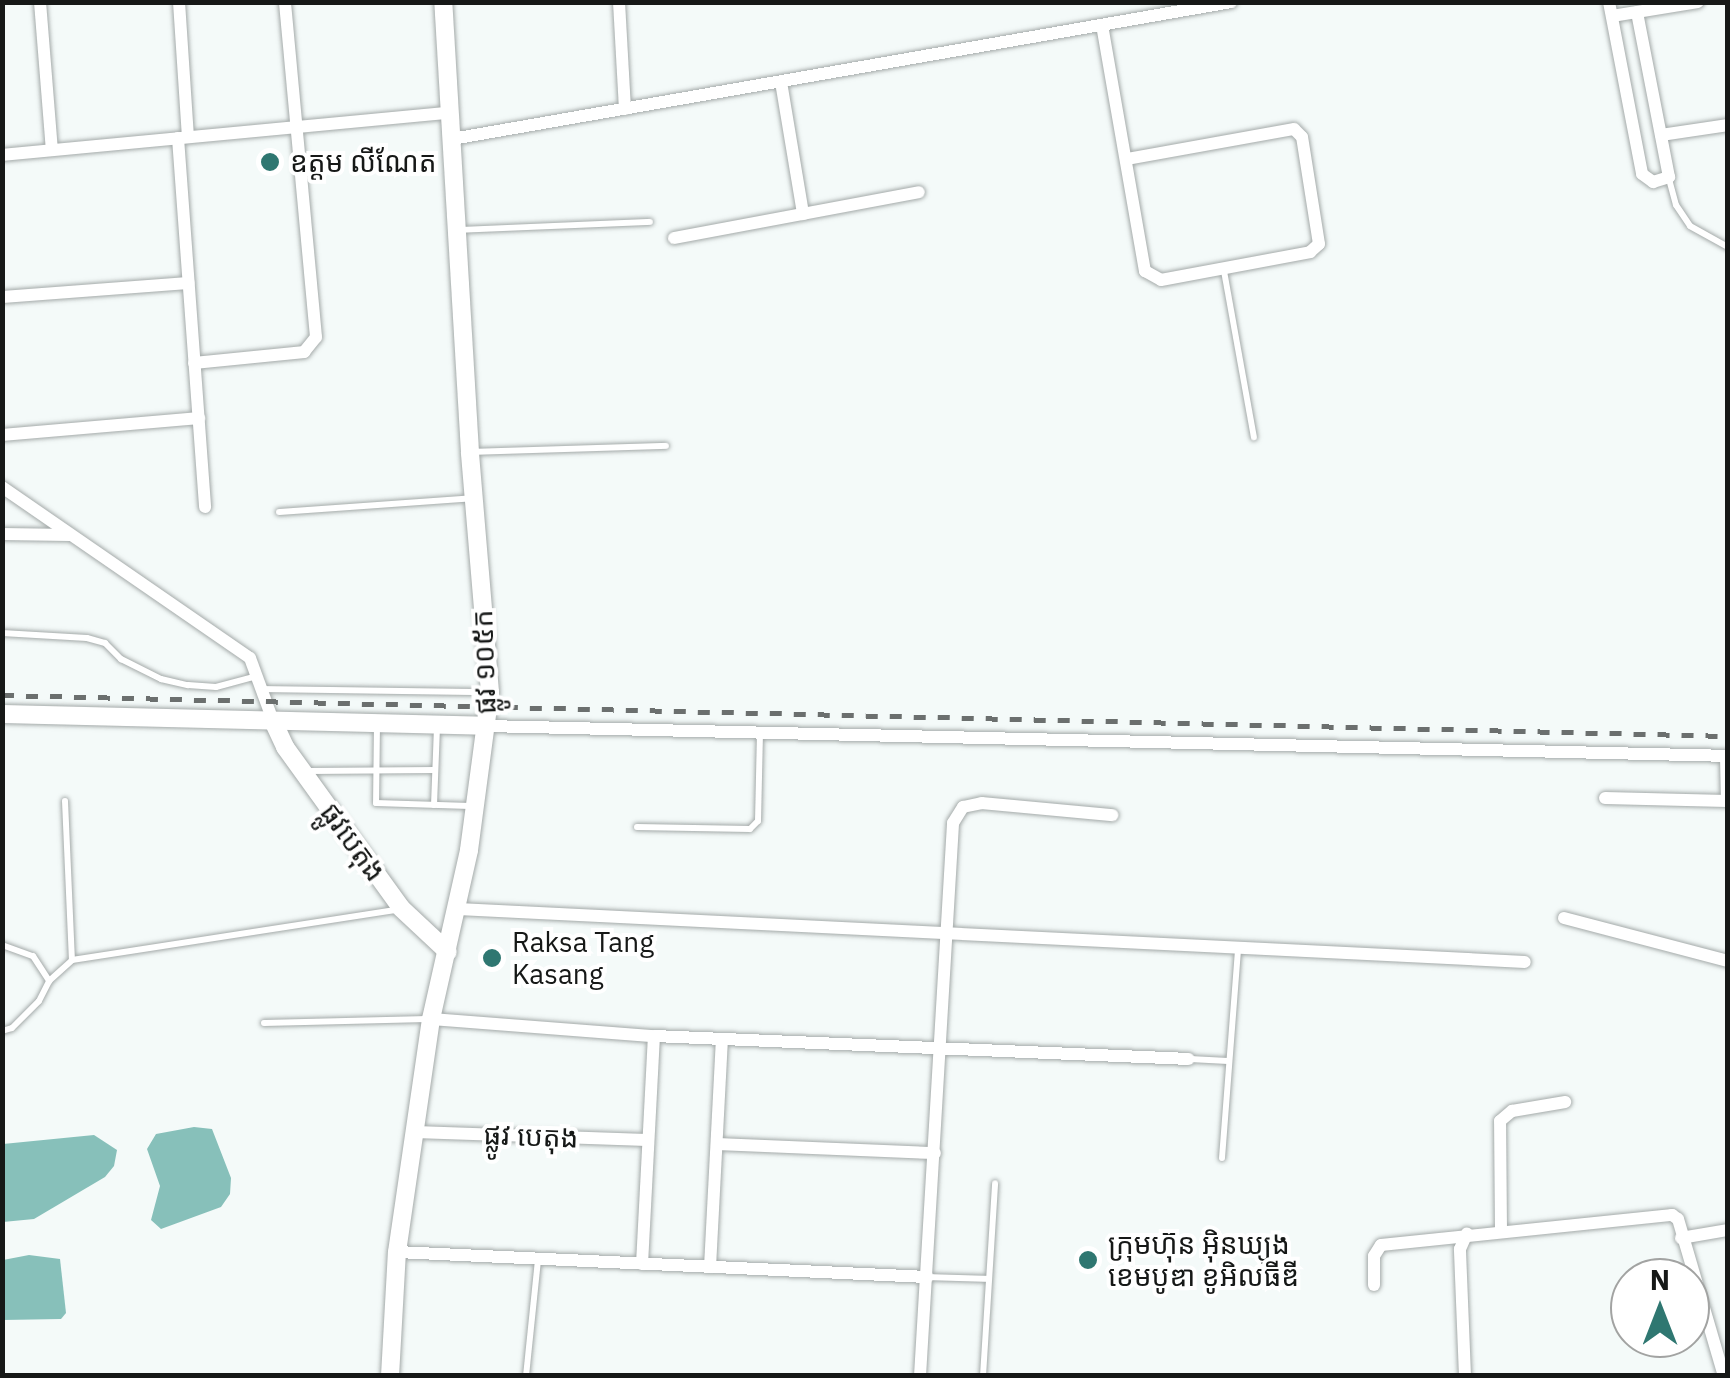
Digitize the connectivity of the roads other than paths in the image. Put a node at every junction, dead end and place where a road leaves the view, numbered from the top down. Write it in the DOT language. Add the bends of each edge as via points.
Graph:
graph roads {
  1 [pos="40,2"];
  2 [pos="179,2"];
  3 [pos="285,2"];
  4 [pos="444,2"];
  5 [pos="619,2"];
  6 [pos="1231,2"];
  7 [pos="1698,2"];
  8 [pos="1611,9"];
  9 [pos="1638,12"];
  10 [pos="1102,25"];
  11 [pos="781,82"];
  12 [pos="625,109"];
  13 [pos="450,113"];
  14 [pos="1728,124"];
  15 [pos="296,127"];
  16 [pos="1661,135"];
  17 [pos="183,138"];
  18 [pos="452,140"];
  19 [pos="52,150"];
  20 [pos="2,154"];
  21 [pos="1126,159"];
  22 [pos="1669,178"];
  23 [pos="919,192"];
  24 [pos="803,214"];
  25 [pos="650,222"];
  26 [pos="457,230"];
  27 [pos="674,238"];
  28 [pos="1728,247"];
  29 [pos="1224,268"];
  30 [pos="188,283"];
  31 [pos="2,297"];
  32 [pos="194,363"];
  33 [pos="198,418"];
  34 [pos="2,435"];
  35 [pos="1254,437"];
  36 [pos="666,446"];
  37 [pos="470,452"];
  38 [pos="2,487"];
  39 [pos="474,498"];
  40 [pos="205,507"];
  41 [pos="279,512"];
  42 [pos="2,534"];
  43 [pos="70,535"];
  44 [pos="2,633"];
  45 [pos="260,682"];
  46 [pos="490,692"];
  47 [pos="2,714"];
  48 [pos="273,721"];
  49 [pos="377,723"];
  50 [pos="436,724"];
  51 [pos="486,726"];
  52 [pos="760,732"];
  53 [pos="1727,756"];
  54 [pos="376,770"];
  55 [pos="435,770"];
  56 [pos="302,771"];
  57 [pos="1605,798"];
  58 [pos="65,801"];
  59 [pos="1727,804"];
  60 [pos="434,805"];
  61 [pos="475,806"];
  62 [pos="1112,814"];
  63 [pos="637,828"];
  64 [pos="401,908"];
  65 [pos="458,910"];
  66 [pos="1564,918"];
  67 [pos="948,934"];
  68 [pos="2,944"];
  69 [pos="1238,948"];
  70 [pos="448,952"];
  71 [pos="72,960"];
  72 [pos="1524,962"];
  73 [pos="1728,962"];
  74 [pos="49,981"];
  75 [pos="431,1019"];
  76 [pos="264,1023"];
  77 [pos="2,1031"];
  78 [pos="654,1036"];
  79 [pos="722,1039"];
  80 [pos="944,1048"];
  81 [pos="1189,1059"];
  82 [pos="1228,1060"];
  83 [pos="1565,1102"];
  84 [pos="416,1132"];
  85 [pos="647,1140"];
  86 [pos="717,1144"];
  87 [pos="935,1153"];
  88 [pos="1222,1158"];
  89 [pos="995,1183"];
  90 [pos="1501,1230"];
  91 [pos="1728,1230"];
  92 [pos="1467,1233"];
  93 [pos="1681,1238"];
  94 [pos="397,1252"];
  95 [pos="538,1259"];
  96 [pos="642,1264"];
  97 [pos="710,1266"];
  98 [pos="926,1277"];
  99 [pos="989,1279"];
  100 [pos="1374,1285"];
  101 [pos="390,1376"];
  102 [pos="526,1376"];
  103 [pos="920,1376"];
  104 [pos="983,1376"];
  105 [pos="1465,1376"];
  106 [pos="1724,1376"];
  1 -- 19 [label="street"];
  2 -- 17 [label="street"];
  3 -- 15 [label="street"];
  4 -- 13 [label="main road, ផ្លូវ ១០៥ក"];
  5 -- 12 [label="street"];
  6 -- 10 [label="street"];
  7 -- 9 [label="street"];
  8 -- 9 [label="street"];
  8 -- 22 [label="street" via="1642,174 1653,182"];
  9 -- 16 [label="street"];
  10 -- 11 [label="street"];
  10 -- 21 [label="street"];
  11 -- 12 [label="street"];
  11 -- 24 [label="street"];
  12 -- 18 [label="street"];
  13 -- 15 [label="street"];
  13 -- 18 [label="main road, ផ្លូវ ១០៥ក"];
  14 -- 16 [label="street"];
  15 -- 17 [label="street"];
  15 -- 32 [label="street" via="316,338 304,352"];
  16 -- 22 [label="street"];
  17 -- 19 [label="street"];
  17 -- 30 [label="street"];
  18 -- 26 [label="main road, ផ្លូវ ១០៥ក"];
  19 -- 20 [label="street"];
  21 -- 29 [label="street" via="1145,271 1161,280"];
  21 -- 29 [label="street" via="1299,132 1319,244 1310,252"];
  22 -- 28 [label="lane" via="1690,226"];
  23 -- 24 [label="street"];
  24 -- 27 [label="street"];
  25 -- 26 [label="lane"];
  26 -- 37 [label="main road, ផ្លូវ ១០៥ក"];
  29 -- 35 [label="lane"];
  30 -- 31 [label="street"];
  30 -- 32 [label="street"];
  32 -- 33 [label="street"];
  33 -- 34 [label="street"];
  33 -- 40 [label="street"];
  36 -- 37 [label="lane"];
  37 -- 39 [label="main road, ផ្លូវ ១០៥ក"];
  38 -- 43 [label="street"];
  39 -- 41 [label="lane"];
  39 -- 46 [label="main road, ផ្លូវ ១០៥ក"];
  42 -- 43 [label="street"];
  43 -- 45 [label="street" via="226,639 250,658"];
  44 -- 45 [label="lane" via="87,638 160,678 188,685"];
  45 -- 46 [label="lane"];
  45 -- 48 [label="street"];
  46 -- 51 [label="main road, ផ្លូវ ១០៥ក"];
  47 -- 48 [label="main road"];
  48 -- 49 [label="main road"];
  48 -- 56 [label="main road, ផ្លូវបេតុង"];
  49 -- 50 [label="main road"];
  49 -- 54 [label="lane"];
  50 -- 51 [label="main road"];
  50 -- 55 [label="lane"];
  51 -- 52 [label="street"];
  51 -- 61 [label="main road, ផ្លូវ ១០៥ក"];
  52 -- 53 [label="street"];
  52 -- 63 [label="lane" via="758,821 750,829"];
  53 -- 59 [label="street"];
  54 -- 55 [label="lane"];
  54 -- 56 [label="lane"];
  54 -- 60 [label="lane" via="376,803"];
  55 -- 60 [label="lane"];
  56 -- 64 [label="main road, ផ្លូវបេតុង"];
  57 -- 59 [label="street"];
  58 -- 71 [label="lane"];
  60 -- 61 [label="lane"];
  61 -- 65 [label="main road, ផ្លូវ ១០៥ក"];
  62 -- 67 [label="street" via="964,807 954,823"];
  64 -- 70 [label="main road, ផ្លូវបេតុង"];
  64 -- 71 [label="lane"];
  65 -- 67 [label="street"];
  65 -- 70 [label="main road, ផ្លូវ ១០៥ក"];
  66 -- 73 [label="street"];
  67 -- 69 [label="street"];
  67 -- 80 [label="street"];
  68 -- 74 [label="lane" via="33,956"];
  69 -- 72 [label="street"];
  69 -- 82 [label="lane"];
  70 -- 75 [label="main road, ផ្លូវ ១០៥ក"];
  71 -- 74 [label="lane"];
  74 -- 77 [label="lane" via="39,1002"];
  75 -- 76 [label="lane"];
  75 -- 78 [label="street"];
  75 -- 84 [label="main road, ផ្លូវ ១០៥ក"];
  78 -- 79 [label="street"];
  78 -- 85 [label="street"];
  79 -- 80 [label="street"];
  79 -- 86 [label="street"];
  80 -- 81 [label="street"];
  80 -- 87 [label="street"];
  81 -- 82 [label="lane"];
  82 -- 88 [label="lane"];
  83 -- 90 [label="street" via="1512,1111 1500,1121"];
  84 -- 85 [label="street, ផ្លូវ បេតុង"];
  84 -- 94 [label="main road, ផ្លូវ ១០៥ក"];
  85 -- 96 [label="street"];
  86 -- 87 [label="street"];
  86 -- 97 [label="street"];
  87 -- 98 [label="street"];
  89 -- 99 [label="lane"];
  90 -- 92 [label="street"];
  90 -- 93 [label="street" via="1672,1214"];
  91 -- 93 [label="street"];
  92 -- 100 [label="street" via="1382,1245 1374,1256"];
  92 -- 105 [label="street" via="1460,1249"];
  93 -- 106 [label="street"];
  94 -- 95 [label="street"];
  94 -- 101 [label="main road, ផ្លូវ ១០៥ក"];
  95 -- 96 [label="street"];
  95 -- 102 [label="lane"];
  96 -- 97 [label="street"];
  97 -- 98 [label="street"];
  98 -- 99 [label="lane"];
  98 -- 103 [label="street"];
  99 -- 104 [label="lane"];
}
